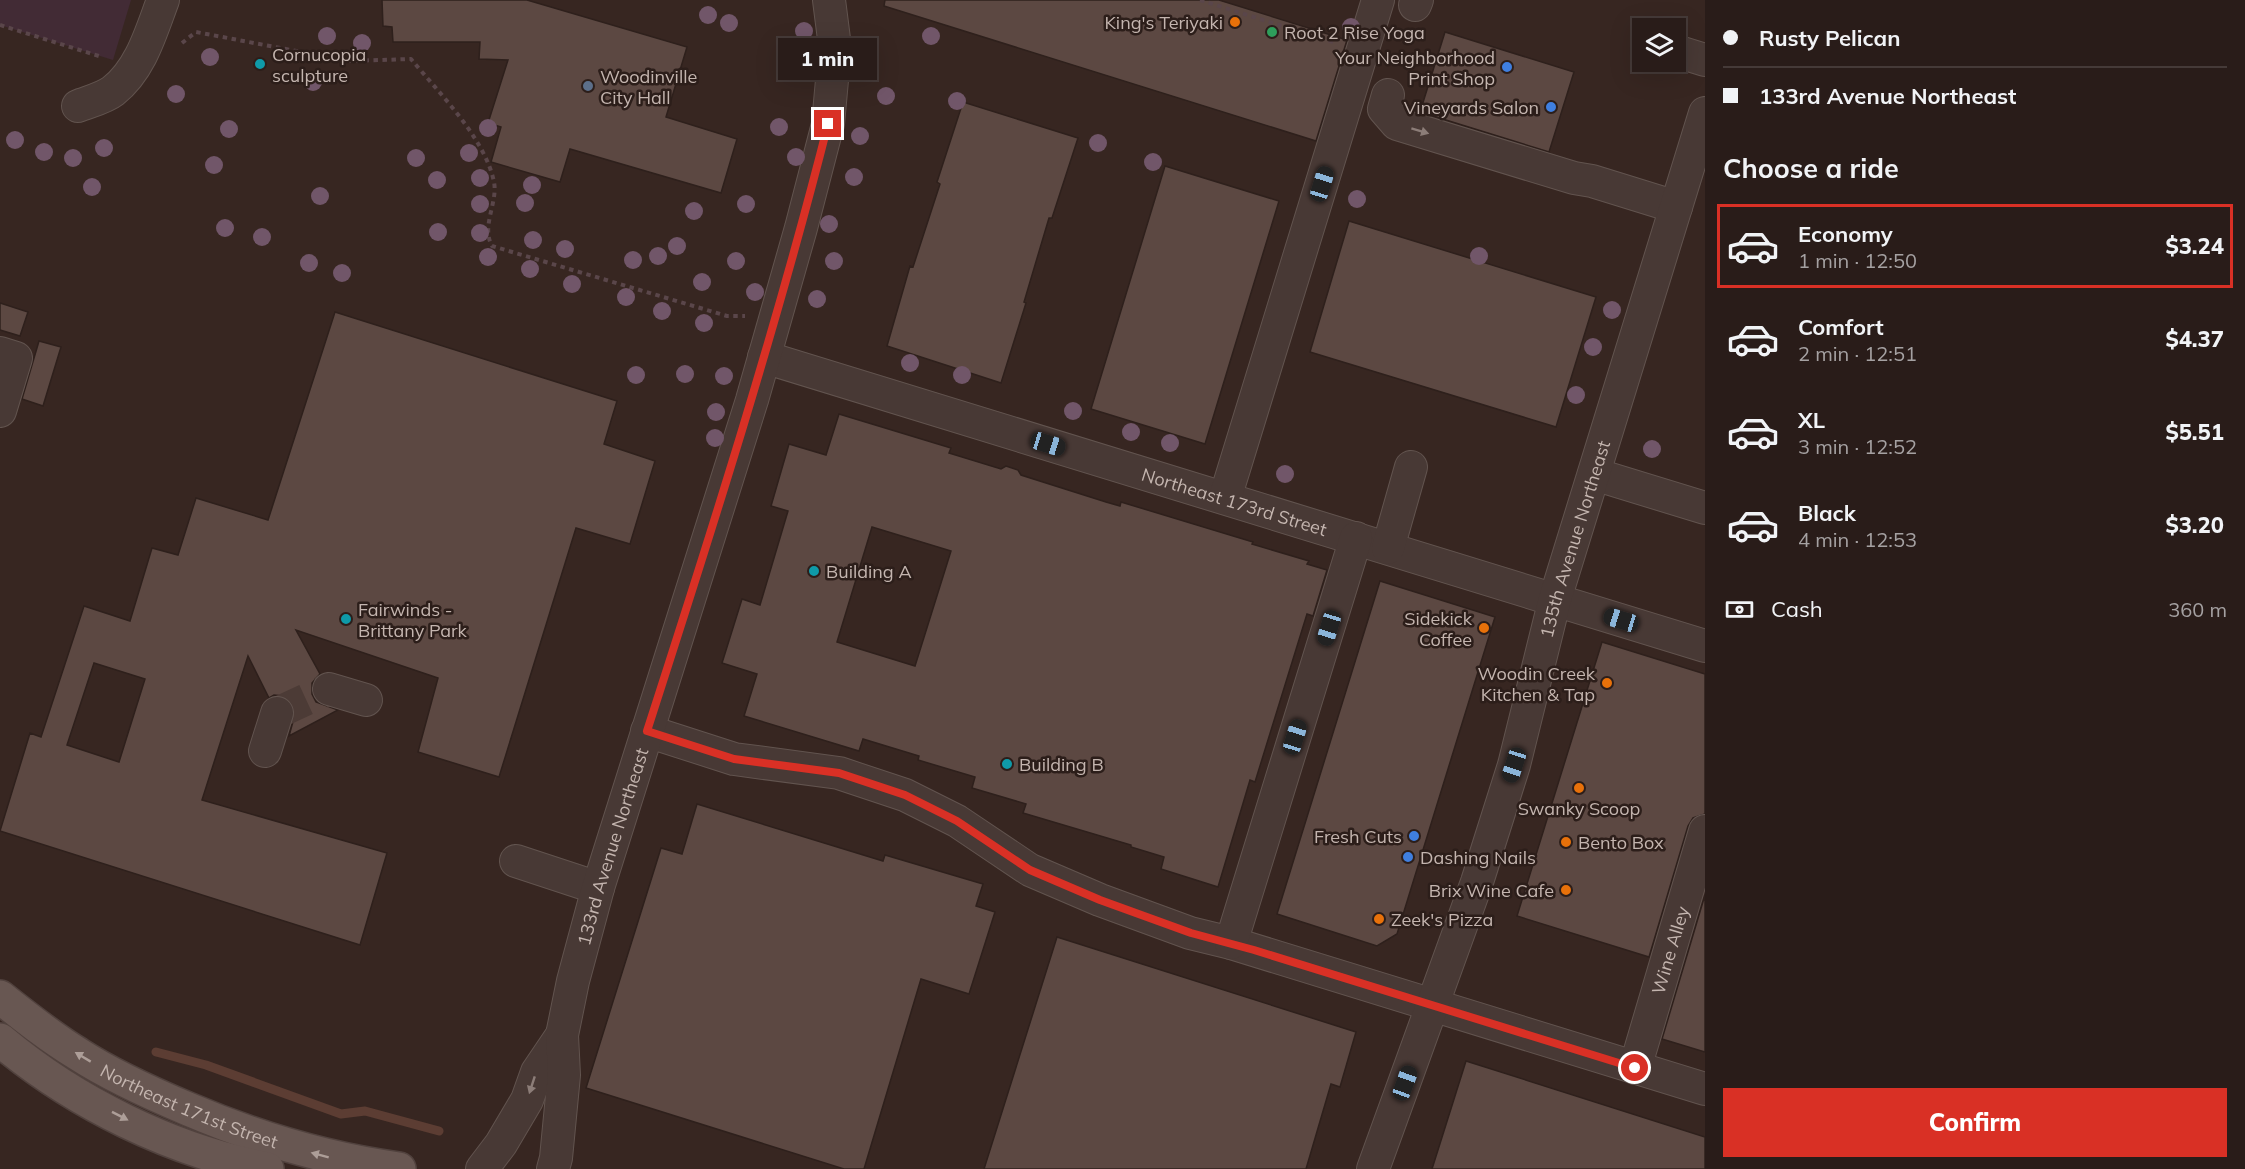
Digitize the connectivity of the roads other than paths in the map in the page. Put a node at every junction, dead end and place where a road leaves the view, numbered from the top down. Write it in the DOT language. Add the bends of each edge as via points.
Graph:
graph roads {
  1 [pos="164,0"];
  2 [pos="829,0"];
  3 [pos="1371,2"];
  4 [pos="1686,54"];
  5 [pos="1705,60"];
  6 [pos="1388,95"];
  7 [pos="78,106"];
  8 [pos="1705,113"];
  9 [pos="1677,207"];
  10 [pos="0,352"];
  11 [pos="764,357"];
  12 [pos="0,411"];
  13 [pos="1411,467"];
  14 [pos="1594,474"];
  15 [pos="1225,498"];
  16 [pos="1705,508"];
  17 [pos="1356,538"];
  18 [pos="1388,548"];
  19 [pos="1555,599"];
  20 [pos="1705,646"];
  21 [pos="329,689"];
  22 [pos="366,700"];
  23 [pos="277,713"];
  24 [pos="647,731"];
  25 [pos="265,751"];
  26 [pos="1705,831"];
  27 [pos="516,861"];
  28 [pos="598,888"];
  29 [pos="1231,943"];
  30 [pos="0,998"];
  31 [pos="1433,1005"];
  32 [pos="562,1035"];
  33 [pos="0,1040"];
  34 [pos="1635,1068"];
  35 [pos="1705,1089"];
  36 [pos="267,1169"];
  37 [pos="399,1169"];
  38 [pos="482,1169"];
  39 [pos="553,1169"];
  40 [pos="1372,1169"];
  1 -- 7 [label="street" via="134,67 112,92"];
  2 -- 11 [label="street, 133rd Avenue Northeast" via="835,47 828,124"];
  3 -- 15 [label="street" via="1363,50"];
  4 -- 5 [label="street"];
  6 -- 9 [label="street, one-way" via="1384,109 1397,124"];
  8 -- 9 [label="street, 135th Avenue Northeast"];
  9 -- 14 [label="street, 135th Avenue Northeast"];
  10 -- 12 [label="street" via="16,357"];
  11 -- 15 [label="street, Northeast 173rd Street"];
  11 -- 24 [label="street, 133rd Avenue Northeast"];
  13 -- 18 [label="street"];
  14 -- 16 [label="street"];
  14 -- 19 [label="street, 135th Avenue Northeast"];
  15 -- 17 [label="street, Northeast 173rd Street"];
  17 -- 18 [label="street, Northeast 173rd Street"];
  17 -- 29 [label="street"];
  18 -- 19 [label="street, Northeast 173rd Street"];
  19 -- 20 [label="street, Northeast 173rd Street"];
  19 -- 31 [label="street, 135th Avenue Northeast" via="1514,765"];
  21 -- 22 [label="street"];
  23 -- 25 [label="street"];
  24 -- 28 [label="street, 133rd Avenue Northeast"];
  24 -- 29 [label="street" via="734,759 839,773 905,795 957,821 1030,870 1110,904"];
  26 -- 34 [label="street, Wine Alley"];
  27 -- 28 [label="street"];
  28 -- 32 [label="street, 133rd Avenue Northeast"];
  29 -- 31 [label="street"];
  37 -- 30 [label="main road, Northeast 171st Street, one-way" via="338,1159 250,1134 163,1099 77,1054"];
  31 -- 34 [label="street"];
  31 -- 40 [label="street, 135th Avenue Northeast"];
  32 -- 38 [label="street, 133rd Avenue Northeast, one-way" via="537,1072 527,1100 501,1144"];
  32 -- 39 [label="street, 133rd Avenue Northeast" via="564,1075"];
  33 -- 36 [label="main road, Northeast 171st Street, one-way" via="48,1076 123,1118 202,1151"];
  34 -- 35 [label="street"];
}
